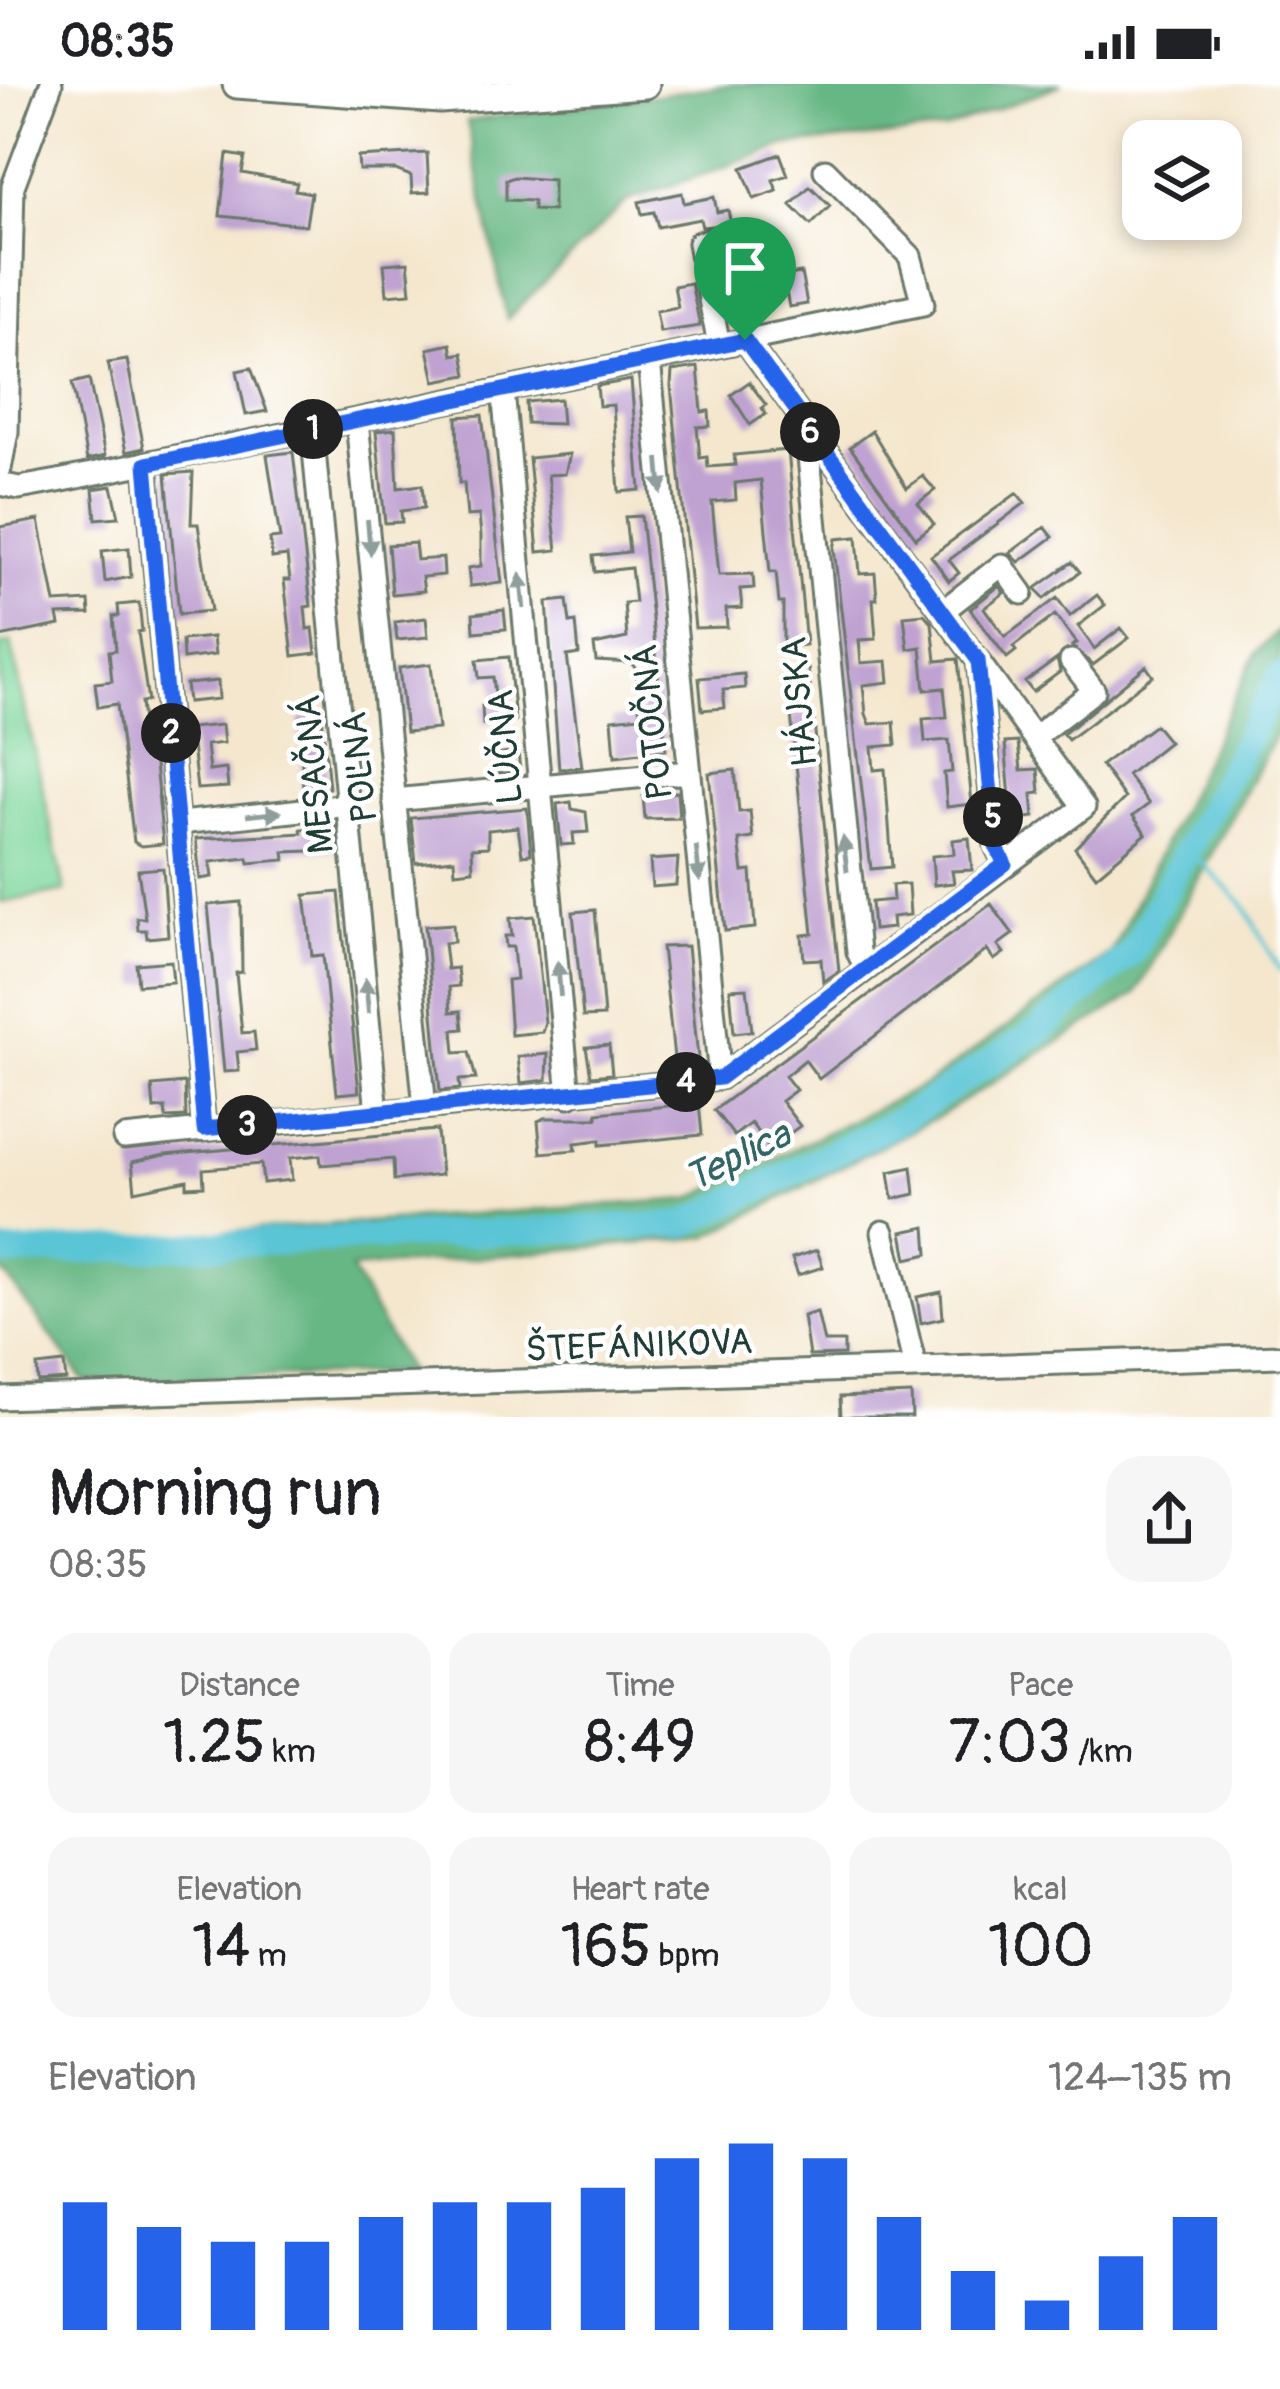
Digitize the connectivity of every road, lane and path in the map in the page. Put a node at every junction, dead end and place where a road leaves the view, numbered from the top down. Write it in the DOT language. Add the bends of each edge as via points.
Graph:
graph roads {
  1 [pos="50,84"];
  2 [pos="237,84"];
  3 [pos="645,84"];
  4 [pos="825,170"];
  5 [pos="717,239"];
  6 [pos="745,340"];
  7 [pos="719,345"];
  8 [pos="649,360"];
  9 [pos="503,391"];
  10 [pos="357,421"];
  11 [pos="806,427"];
  12 [pos="312,429"];
  13 [pos="146,464"];
  14 [pos="0,469"];
  15 [pos="844,477"];
  16 [pos="0,484"];
  17 [pos="812,493"];
  18 [pos="1022,593"];
  19 [pos="944,610"];
  20 [pos="978,660"];
  21 [pos="1071,661"];
  22 [pos="1017,709"];
  23 [pos="984,723"];
  24 [pos="1037,735"];
  25 [pos="688,772"];
  26 [pos="541,787"];
  27 [pos="394,800"];
  28 [pos="349,805"];
  29 [pos="180,823"];
  30 [pos="1005,864"];
  31 [pos="866,968"];
  32 [pos="720,1078"];
  33 [pos="569,1096"];
  34 [pos="425,1108"];
  35 [pos="377,1113"];
  36 [pos="204,1129"];
  37 [pos="124,1138"];
  38 [pos="883,1232"];
  39 [pos="1280,1356"];
  40 [pos="915,1367"];
  41 [pos="0,1398"];
  1 -- 14 [label="street" via="14,186"];
  2 -- 3 [label="main road" via="421,99"];
  4 -- 6 [label="street" via="910,256 923,304"];
  5 -- 7 [label="street" via="699,243"];
  6 -- 7 [label="street"];
  6 -- 11 [label="street"];
  7 -- 8 [label="street"];
  8 -- 9 [label="street"];
  8 -- 25 [label="street, POTOČNÁ, one-way"];
  9 -- 10 [label="street"];
  26 -- 9 [label="street, LÚČNA, one-way"];
  10 -- 12 [label="street"];
  10 -- 27 [label="street, POĽNÁ, one-way"];
  11 -- 15 [label="street"];
  11 -- 17 [label="street, HÁJSKA"];
  12 -- 13 [label="street"];
  12 -- 28 [label="street, MESAČNÁ"];
  13 -- 16 [label="street" via="19,488"];
  13 -- 29 [label="street"];
  15 -- 17 [label="street"];
  15 -- 19 [label="street"];
  31 -- 17 [label="street, HÁJSKA, one-way" via="844,848"];
  18 -- 19 [label="street" via="1002,565"];
  19 -- 20 [label="street"];
  20 -- 22 [label="street"];
  20 -- 23 [label="street"];
  21 -- 24 [label="street" via="1094,691"];
  22 -- 23 [label="street"];
  22 -- 24 [label="street"];
  23 -- 30 [label="street" via="996,846"];
  24 -- 30 [label="street" via="1084,807"];
  25 -- 26 [label="street"];
  25 -- 32 [label="street, POTOČNÁ, one-way"];
  26 -- 27 [label="street"];
  33 -- 26 [label="street, LÚČNA, one-way"];
  27 -- 34 [label="street, POĽNÁ"];
  29 -- 28 [label="street, one-way"];
  35 -- 28 [label="street, MESAČNÁ, one-way"];
  29 -- 36 [label="street"];
  30 -- 31 [label="street"];
  31 -- 32 [label="street"];
  32 -- 33 [label="street"];
  33 -- 34 [label="street"];
  34 -- 35 [label="street"];
  35 -- 36 [label="street"];
  36 -- 37 [label="street"];
  38 -- 40 [label="street"];
  39 -- 40 [label="street, ŠTEFÁNIKOVA"];
  40 -- 41 [label="street, ŠTEFÁNIKOVA"];
}
